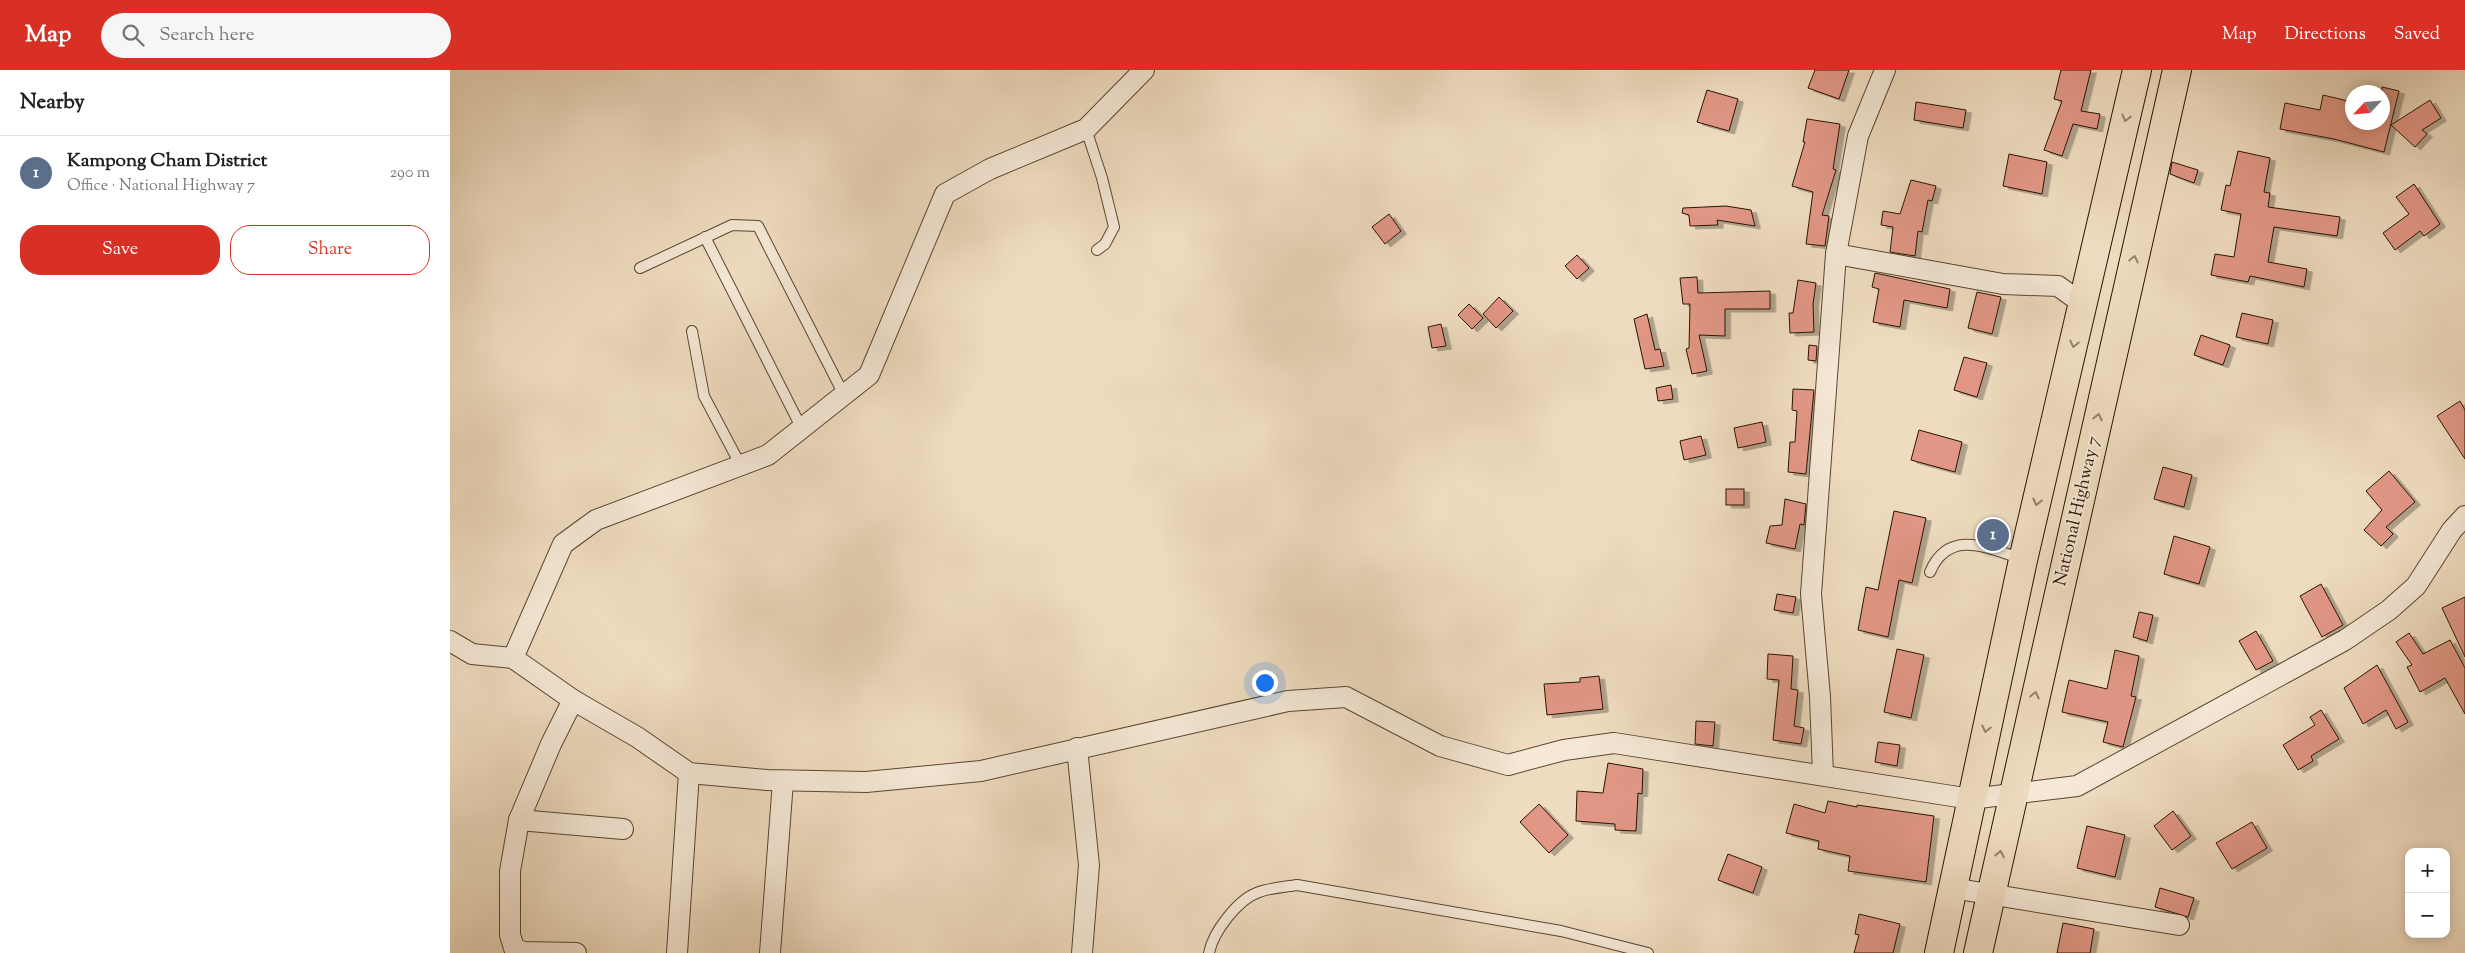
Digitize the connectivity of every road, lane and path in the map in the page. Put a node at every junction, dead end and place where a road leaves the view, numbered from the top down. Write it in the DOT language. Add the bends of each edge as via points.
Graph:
graph roads {
  1 [pos="1144,70"];
  2 [pos="1884,70"];
  3 [pos="2136,70"];
  4 [pos="2177,70"];
  5 [pos="1086,129"];
  6 [pos="705,237"];
  7 [pos="1097,250"];
  8 [pos="1836,254"];
  9 [pos="640,268"];
  10 [pos="2083,304"];
  11 [pos="692,331"];
  12 [pos="844,395"];
  13 [pos="802,428"];
  14 [pos="742,466"];
  15 [pos="2465,516"];
  16 [pos="2023,560"];
  17 [pos="1930,572"];
  18 [pos="450,641"];
  19 [pos="513,658"];
  20 [pos="573,700"];
  21 [pos="1077,748"];
  22 [pos="689,773"];
  23 [pos="1823,775"];
  24 [pos="783,781"];
  25 [pos="1971,799"];
  26 [pos="519,820"];
  27 [pos="623,829"];
  28 [pos="1952,888"];
  29 [pos="2180,925"];
  30 [pos="576,953"];
  31 [pos="678,953"];
  32 [pos="770,953"];
  33 [pos="1082,953"];
  34 [pos="1209,953"];
  35 [pos="1648,953"];
  36 [pos="1939,953"];
  37 [pos="1978,953"];
  1 -- 5 [label="street"];
  2 -- 8 [label="street" via="1858,136"];
  3 -- 10 [label="highway, one-way"];
  37 -- 4 [label="highway, National Highway 7, one-way"];
  5 -- 7 [label="lane" via="1114,227 1105,244"];
  5 -- 12 [label="street" via="990,169 945,194 869,375"];
  6 -- 9 [label="lane"];
  6 -- 12 [label="lane" via="732,225 758,226"];
  6 -- 13 [label="lane"];
  8 -- 10 [label="street" via="2003,284 2058,286"];
  8 -- 23 [label="street" via="1811,594"];
  10 -- 16 [label="highway, one-way"];
  11 -- 14 [label="lane" via="704,396"];
  12 -- 13 [label="street"];
  13 -- 14 [label="street" via="768,455"];
  14 -- 19 [label="street" via="596,520 563,544"];
  15 -- 25 [label="street" via="2452,530 2416,586 2389,610 2345,640 2077,786"];
  16 -- 17 [label="lane" via="1975,544 1960,545 1947,550 1935,561"];
  16 -- 25 [label="highway, one-way"];
  18 -- 19 [label="street" via="472,654"];
  19 -- 20 [label="street"];
  20 -- 22 [label="street" via="637,736"];
  20 -- 26 [label="street"];
  21 -- 23 [label="street" via="1288,701 1346,697 1440,746 1508,765 1564,750 1614,743"];
  21 -- 24 [label="street" via="981,771 866,782"];
  21 -- 33 [label="street" via="1089,865"];
  22 -- 24 [label="street"];
  22 -- 31 [label="street"];
  23 -- 25 [label="street"];
  24 -- 32 [label="street"];
  25 -- 28 [label="highway"];
  26 -- 27 [label="street"];
  26 -- 30 [label="street" via="510,871 510,935 514,948 523,952"];
  28 -- 29 [label="street"];
  28 -- 36 [label="highway"];
  34 -- 35 [label="lane" via="1232,910 1258,892 1297,885 1561,931"];
}
